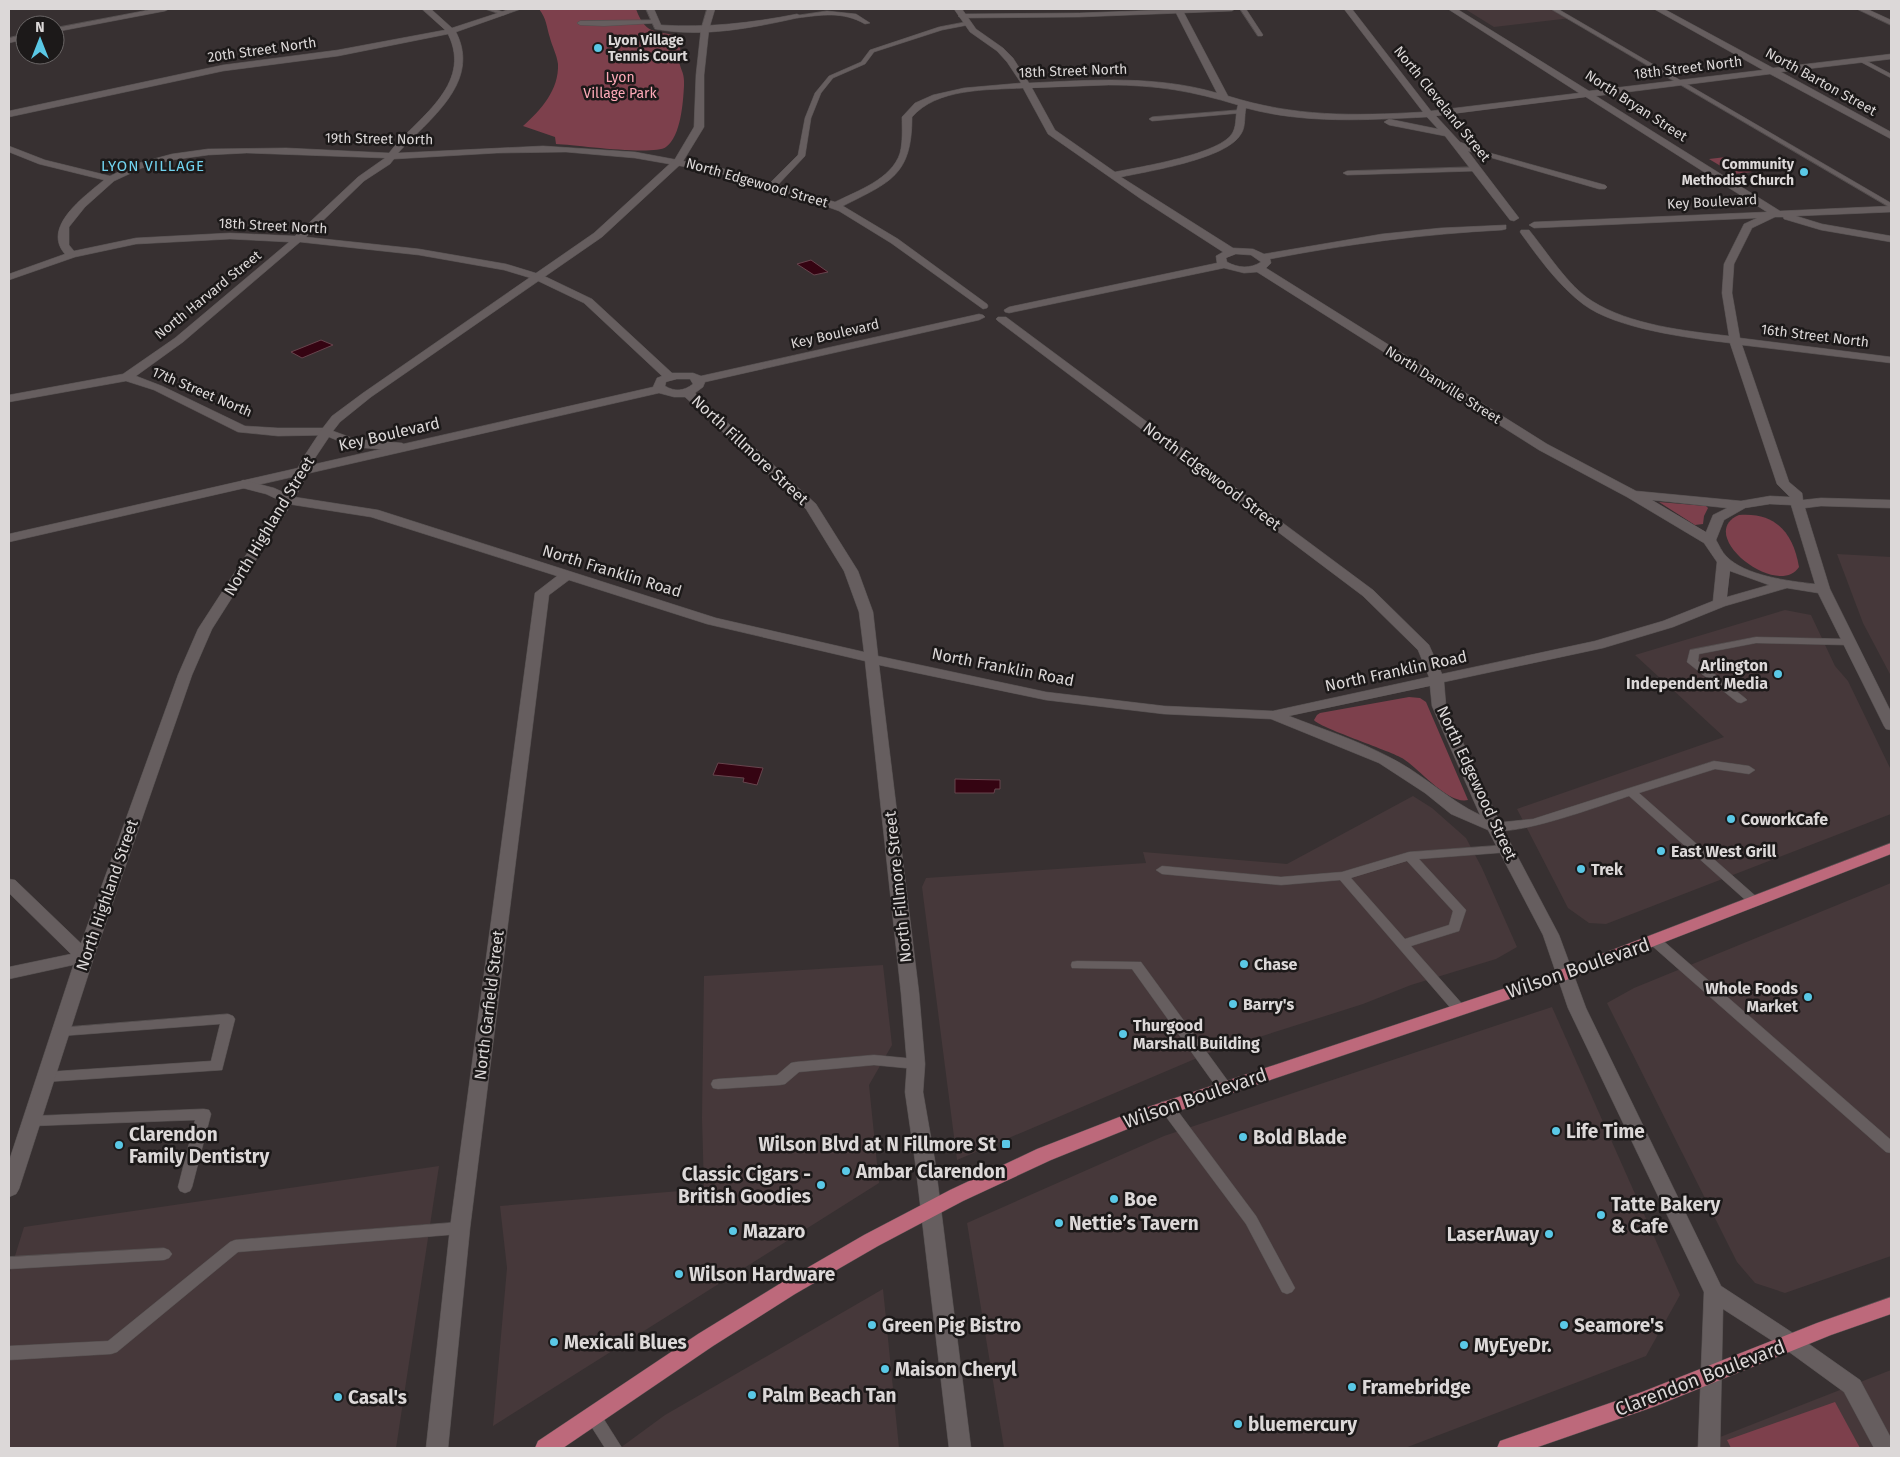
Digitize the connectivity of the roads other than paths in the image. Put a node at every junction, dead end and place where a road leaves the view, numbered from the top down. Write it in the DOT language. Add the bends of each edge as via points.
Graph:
graph roads {
  1 [pos="165,9"];
  2 [pos="426,9"];
  3 [pos="488,9"];
  4 [pos="517,9"];
  5 [pos="650,9"];
  6 [pos="710,9"];
  7 [pos="1232,9"];
  8 [pos="1244,9"];
  9 [pos="1348,9"];
  10 [pos="1452,9"];
  11 [pos="1554,9"];
  12 [pos="1658,9"];
  13 [pos="1861,9"];
  14 [pos="1179,11"];
  15 [pos="504,13"];
  16 [pos="796,16"];
  17 [pos="962,16"];
  18 [pos="656,22"];
  19 [pos="580,23"];
  20 [pos="867,23"];
  21 [pos="1891,23"];
  22 [pos="65,28"];
  23 [pos="706,29"];
  24 [pos="451,31"];
  25 [pos="1260,35"];
  26 [pos="1891,56"];
  27 [pos="1861,60"];
  28 [pos="1773,71"];
  29 [pos="1891,76"];
  30 [pos="1682,82"];
  31 [pos="1026,86"];
  32 [pos="1590,94"];
  33 [pos="1224,98"];
  34 [pos="1241,108"];
  35 [pos="9,114"];
  36 [pos="1429,114"];
  37 [pos="1368,117"];
  38 [pos="1152,119"];
  39 [pos="1447,134"];
  40 [pos="1891,136"];
  41 [pos="1456,144"];
  42 [pos="9,149"];
  43 [pos="391,156"];
  44 [pos="680,161"];
  45 [pos="1475,169"];
  46 [pos="1347,173"];
  47 [pos="1115,176"];
  48 [pos="111,178"];
  49 [pos="772,186"];
  50 [pos="1602,186"];
  51 [pos="836,206"];
  52 [pos="1891,207"];
  53 [pos="1776,214"];
  54 [pos="1514,218"];
  55 [pos="1502,227"];
  56 [pos="1529,228"];
  57 [pos="299,239"];
  58 [pos="1891,239"];
  59 [pos="1230,252"];
  60 [pos="72,255"];
  61 [pos="1264,257"];
  62 [pos="1224,265"];
  63 [pos="1258,268"];
  64 [pos="9,277"];
  65 [pos="538,277"];
  66 [pos="994,310"];
  67 [pos="1735,341"];
  68 [pos="1891,360"];
  69 [pos="669,376"];
  70 [pos="127,377"];
  71 [pos="693,386"];
  72 [pos="660,389"];
  73 [pos="9,399"];
  74 [pos="326,432"];
  75 [pos="402,448"];
  76 [pos="304,470"];
  77 [pos="243,484"];
  78 [pos="1783,484"];
  79 [pos="1632,494"];
  80 [pos="288,500"];
  81 [pos="1770,500"];
  82 [pos="1797,503"];
  83 [pos="1891,504"];
  84 [pos="1741,505"];
  85 [pos="9,538"];
  86 [pos="1709,540"];
  87 [pos="1724,562"];
  88 [pos="566,576"];
  89 [pos="1784,585"];
  90 [pos="1823,589"];
  91 [pos="1720,603"];
  92 [pos="1847,642"];
  93 [pos="873,659"];
  94 [pos="1437,680"];
  95 [pos="1741,700"];
  96 [pos="1273,715"];
  97 [pos="1891,726"];
  98 [pos="1749,770"];
  99 [pos="1631,792"];
  100 [pos="1494,827"];
  101 [pos="1891,848"];
  102 [pos="1506,849"];
  103 [pos="1409,856"];
  104 [pos="1162,870"];
  105 [pos="1343,876"];
  106 [pos="9,884"];
  107 [pos="1754,902"];
  108 [pos="1655,941"];
  109 [pos="1402,944"];
  110 [pos="84,957"];
  111 [pos="1077,965"];
  112 [pos="9,973"];
  113 [pos="1566,974"];
  114 [pos="1459,1010"];
  115 [pos="61,1031"];
  116 [pos="916,1064"];
  117 [pos="45,1077"];
  118 [pos="718,1084"];
  119 [pos="1225,1088"];
  120 [pos="1166,1106"];
  121 [pos="31,1121"];
  122 [pos="1891,1148"];
  123 [pos="185,1187"];
  124 [pos="9,1189"];
  125 [pos="930,1208"];
  126 [pos="460,1228"];
  127 [pos="164,1254"];
  128 [pos="9,1263"];
  129 [pos="1287,1288"];
  130 [pos="1714,1292"];
  131 [pos="1891,1305"];
  132 [pos="1792,1342"];
  133 [pos="9,1353"];
  134 [pos="1710,1376"];
  135 [pos="592,1415"];
  136 [pos="437,1448"];
  137 [pos="546,1448"];
  138 [pos="614,1448"];
  139 [pos="960,1448"];
  140 [pos="1508,1448"];
  141 [pos="1708,1448"];
  142 [pos="1886,1448"];
  1 -- 22 [label="street"];
  2 -- 24 [label="street"];
  3 -- 15 [label="lane"];
  4 -- 15 [label="street, 20th Street North"];
  5 -- 18 [label="street"];
  6 -- 23 [label="street, North Highland Street"];
  7 -- 14 [label="lane"];
  8 -- 25 [label="lane"];
  9 -- 36 [label="street, North Cleveland Street"];
  10 -- 32 [label="street, North Bryan Street"];
  11 -- 30 [label="lane"];
  12 -- 28 [label="street, North Barton Street"];
  13 -- 21 [label="street"];
  14 -- 17 [label="lane"];
  14 -- 33 [label="street"];
  15 -- 24 [label="street, 20th Street North"];
  16 -- 20 [label="lane" via="854,15"];
  16 -- 23 [label="street" via="731,28"];
  17 -- 31 [label="street" via="976,35 1002,51"];
  17 -- 49 [label="lane" via="941,28 872,51 863,63 831,77 818,94 808,118 801,156"];
  18 -- 19 [label="lane"];
  18 -- 23 [label="street" via="658,27"];
  23 -- 44 [label="street, North Highland Street" via="700,75 699,127"];
  24 -- 35 [label="street, 20th Street North" via="338,53 223,68"];
  24 -- 43 [label="street, North Harvard Street" via="456,41 458,63 452,86 439,107"];
  26 -- 27 [label="street, 18th Street North"];
  27 -- 28 [label="street, 18th Street North"];
  27 -- 29 [label="lane"];
  28 -- 30 [label="street, 18th Street North"];
  28 -- 40 [label="street, North Barton Street"];
  30 -- 32 [label="street, 18th Street North"];
  30 -- 52 [label="lane"];
  31 -- 33 [label="street, 18th Street North" via="1110,80 1182,87"];
  31 -- 47 [label="street" via="1051,132"];
  31 -- 51 [label="street, 18th Street North" via="975,89 921,103 907,117 903,157 878,182"];
  32 -- 36 [label="street, 18th Street North"];
  32 -- 53 [label="street, North Bryan Street"];
  33 -- 34 [label="street, 18th Street North"];
  34 -- 37 [label="street, 18th Street North" via="1333,118"];
  34 -- 38 [label="lane"];
  34 -- 47 [label="street" via="1237,136 1221,147 1191,158"];
  36 -- 37 [label="street, 18th Street North"];
  36 -- 39 [label="street, North Cleveland Street"];
  37 -- 39 [label="street, 18th Street North"];
  39 -- 41 [label="street, North Cleveland Street"];
  41 -- 45 [label="street, North Cleveland Street"];
  41 -- 50 [label="street"];
  42 -- 48 [label="street" via="42,162"];
  43 -- 44 [label="street, 19th Street North" via="542,149"];
  43 -- 48 [label="street, 19th Street North" via="234,151 141,164"];
  43 -- 57 [label="street, North Harvard Street"];
  44 -- 49 [label="street, North Edgewood Street"];
  44 -- 65 [label="street, North Highland Street" via="598,235"];
  45 -- 46 [label="lane"];
  45 -- 54 [label="street, North Cleveland Street"];
  47 -- 59 [label="street"];
  48 -- 60 [label="street, 19th Street North" via="81,205 64,227 64,246"];
  49 -- 51 [label="street, North Edgewood Street"];
  51 -- 66 [label="street, North Edgewood Street" via="907,249"];
  52 -- 53 [label="street, Key Boulevard"];
  53 -- 56 [label="street, Key Boulevard"];
  53 -- 58 [label="street" via="1821,227"];
  53 -- 67 [label="street" via="1748,226 1729,264 1727,293"];
  54 -- 55 [label="street" via="1501,222"];
  54 -- 56 [label="street" via="1528,221"];
  55 -- 56 [label="street" via="1513,231"];
  55 -- 61 [label="street" via="1375,237"];
  56 -- 67 [label="street" via="1569,286 1588,303 1623,320"];
  57 -- 60 [label="street, 18th Street North" via="230,236 136,241"];
  57 -- 65 [label="street, 18th Street North" via="419,252 506,267"];
  57 -- 70 [label="street, North Harvard Street" via="179,340"];
  59 -- 61 [label="street" via="1249,252"];
  59 -- 62 [label="street" via="1220,258"];
  60 -- 64 [label="street, 18th Street North"];
  61 -- 63 [label="street" via="1266,263"];
  62 -- 63 [label="street" via="1240,270"];
  62 -- 66 [label="street, Key Boulevard"];
  63 -- 79 [label="street, North Danville Street" via="1543,447"];
  65 -- 69 [label="street" via="592,304"];
  65 -- 74 [label="street, North Highland Street" via="358,402 336,419"];
  66 -- 71 [label="street, Key Boulevard"];
  66 -- 94 [label="street, North Edgewood Street" via="1368,593 1424,648"];
  67 -- 68 [label="street, 16th Street North"];
  67 -- 78 [label="street"];
  69 -- 71 [label="street" via="686,375"];
  69 -- 72 [label="street" via="659,382"];
  70 -- 73 [label="street, 17th Street North"];
  70 -- 74 [label="street, 17th Street North" via="158,388 242,429"];
  71 -- 72 [label="street" via="671,393"];
  71 -- 93 [label="street, North Fillmore Street" via="811,507 851,571 866,612"];
  72 -- 75 [label="street, Key Boulevard"];
  74 -- 75 [label="street" via="353,443"];
  74 -- 76 [label="street, North Highland Street"];
  75 -- 76 [label="street, Key Boulevard"];
  76 -- 77 [label="street, Key Boulevard"];
  76 -- 80 [label="street, North Highland Street"];
  77 -- 80 [label="street, North Franklin Road"];
  77 -- 85 [label="street, Key Boulevard"];
  78 -- 81 [label="street"];
  78 -- 82 [label="street" via="1797,496"];
  79 -- 84 [label="street, North Danville Street"];
  79 -- 86 [label="street, North Danville Street"];
  80 -- 88 [label="street, North Franklin Road" via="373,513"];
  80 -- 110 [label="street, North Highland Street" via="205,629 184,675"];
  81 -- 82 [label="street"];
  81 -- 84 [label="street"];
  82 -- 83 [label="street"];
  82 -- 90 [label="street"];
  84 -- 86 [label="street" via="1718,518"];
  86 -- 87 [label="street"];
  87 -- 89 [label="street"];
  87 -- 91 [label="street"];
  88 -- 93 [label="street, North Franklin Road" via="712,621"];
  88 -- 126 [label="street, North Garfield Street" via="542,593"];
  89 -- 90 [label="street"];
  89 -- 91 [label="street"];
  90 -- 92 [label="street"];
  91 -- 94 [label="street, North Franklin Road" via="1668,624 1598,645"];
  92 -- 95 [label="lane" via="1756,640 1694,652 1692,662"];
  92 -- 97 [label="street"];
  93 -- 96 [label="street, North Franklin Road" via="1046,696 1164,710"];
  93 -- 116 [label="street, North Fillmore Street"];
  94 -- 96 [label="street, North Franklin Road"];
  94 -- 100 [label="street, North Edgewood Street" via="1439,706"];
  96 -- 100 [label="street" via="1384,760 1456,810"];
  98 -- 99 [label="lane" via="1714,765"];
  99 -- 100 [label="lane" via="1534,822"];
  99 -- 107 [label="lane"];
  100 -- 102 [label="street, North Edgewood Street"];
  101 -- 107 [label="main road, Wilson Boulevard"];
  102 -- 103 [label="lane"];
  102 -- 113 [label="street, North Edgewood Street" via="1551,935"];
  103 -- 105 [label="lane"];
  103 -- 109 [label="lane" via="1460,910 1455,928"];
  104 -- 105 [label="lane" via="1281,881"];
  105 -- 109 [label="lane"];
  106 -- 110 [label="street"];
  107 -- 108 [label="main road, Wilson Boulevard"];
  108 -- 113 [label="main road, Wilson Boulevard"];
  108 -- 122 [label="lane"];
  109 -- 114 [label="lane"];
  110 -- 112 [label="street"];
  110 -- 115 [label="street, North Highland Street"];
  111 -- 119 [label="lane" via="1136,965"];
  113 -- 114 [label="main road, Wilson Boulevard"];
  113 -- 130 [label="street, North Edgewood Street" via="1577,1008"];
  114 -- 119 [label="main road, Wilson Boulevard"];
  115 -- 117 [label="street, North Highland Street"];
  115 -- 117 [label="lane" via="228,1019 217,1066"];
  116 -- 118 [label="lane" via="874,1060 796,1067 780,1080"];
  116 -- 125 [label="street, North Fillmore Street" via="914,1092"];
  117 -- 121 [label="street, North Highland Street"];
  119 -- 120 [label="main road, Wilson Boulevard"];
  120 -- 125 [label="main road, Wilson Boulevard" via="1096,1132"];
  120 -- 129 [label="lane" via="1251,1220"];
  121 -- 123 [label="lane" via="204,1114"];
  121 -- 124 [label="street, North Highland Street"];
  125 -- 135 [label="main road, Wilson Boulevard" via="765,1301"];
  125 -- 139 [label="street, North Fillmore Street"];
  126 -- 133 [label="lane" via="235,1246 111,1347"];
  126 -- 136 [label="street, North Garfield Street"];
  127 -- 128 [label="lane"];
  130 -- 132 [label="street"];
  130 -- 134 [label="street, North Edgewood Street"];
  131 -- 132 [label="main road, Clarendon Boulevard"];
  132 -- 134 [label="main road, Clarendon Boulevard"];
  132 -- 142 [label="street" via="1852,1386"];
  134 -- 140 [label="main road, Clarendon Boulevard"];
  134 -- 141 [label="street, North Edgewood Street"];
  135 -- 137 [label="main road, Wilson Boulevard"];
  135 -- 138 [label="lane"];
}
